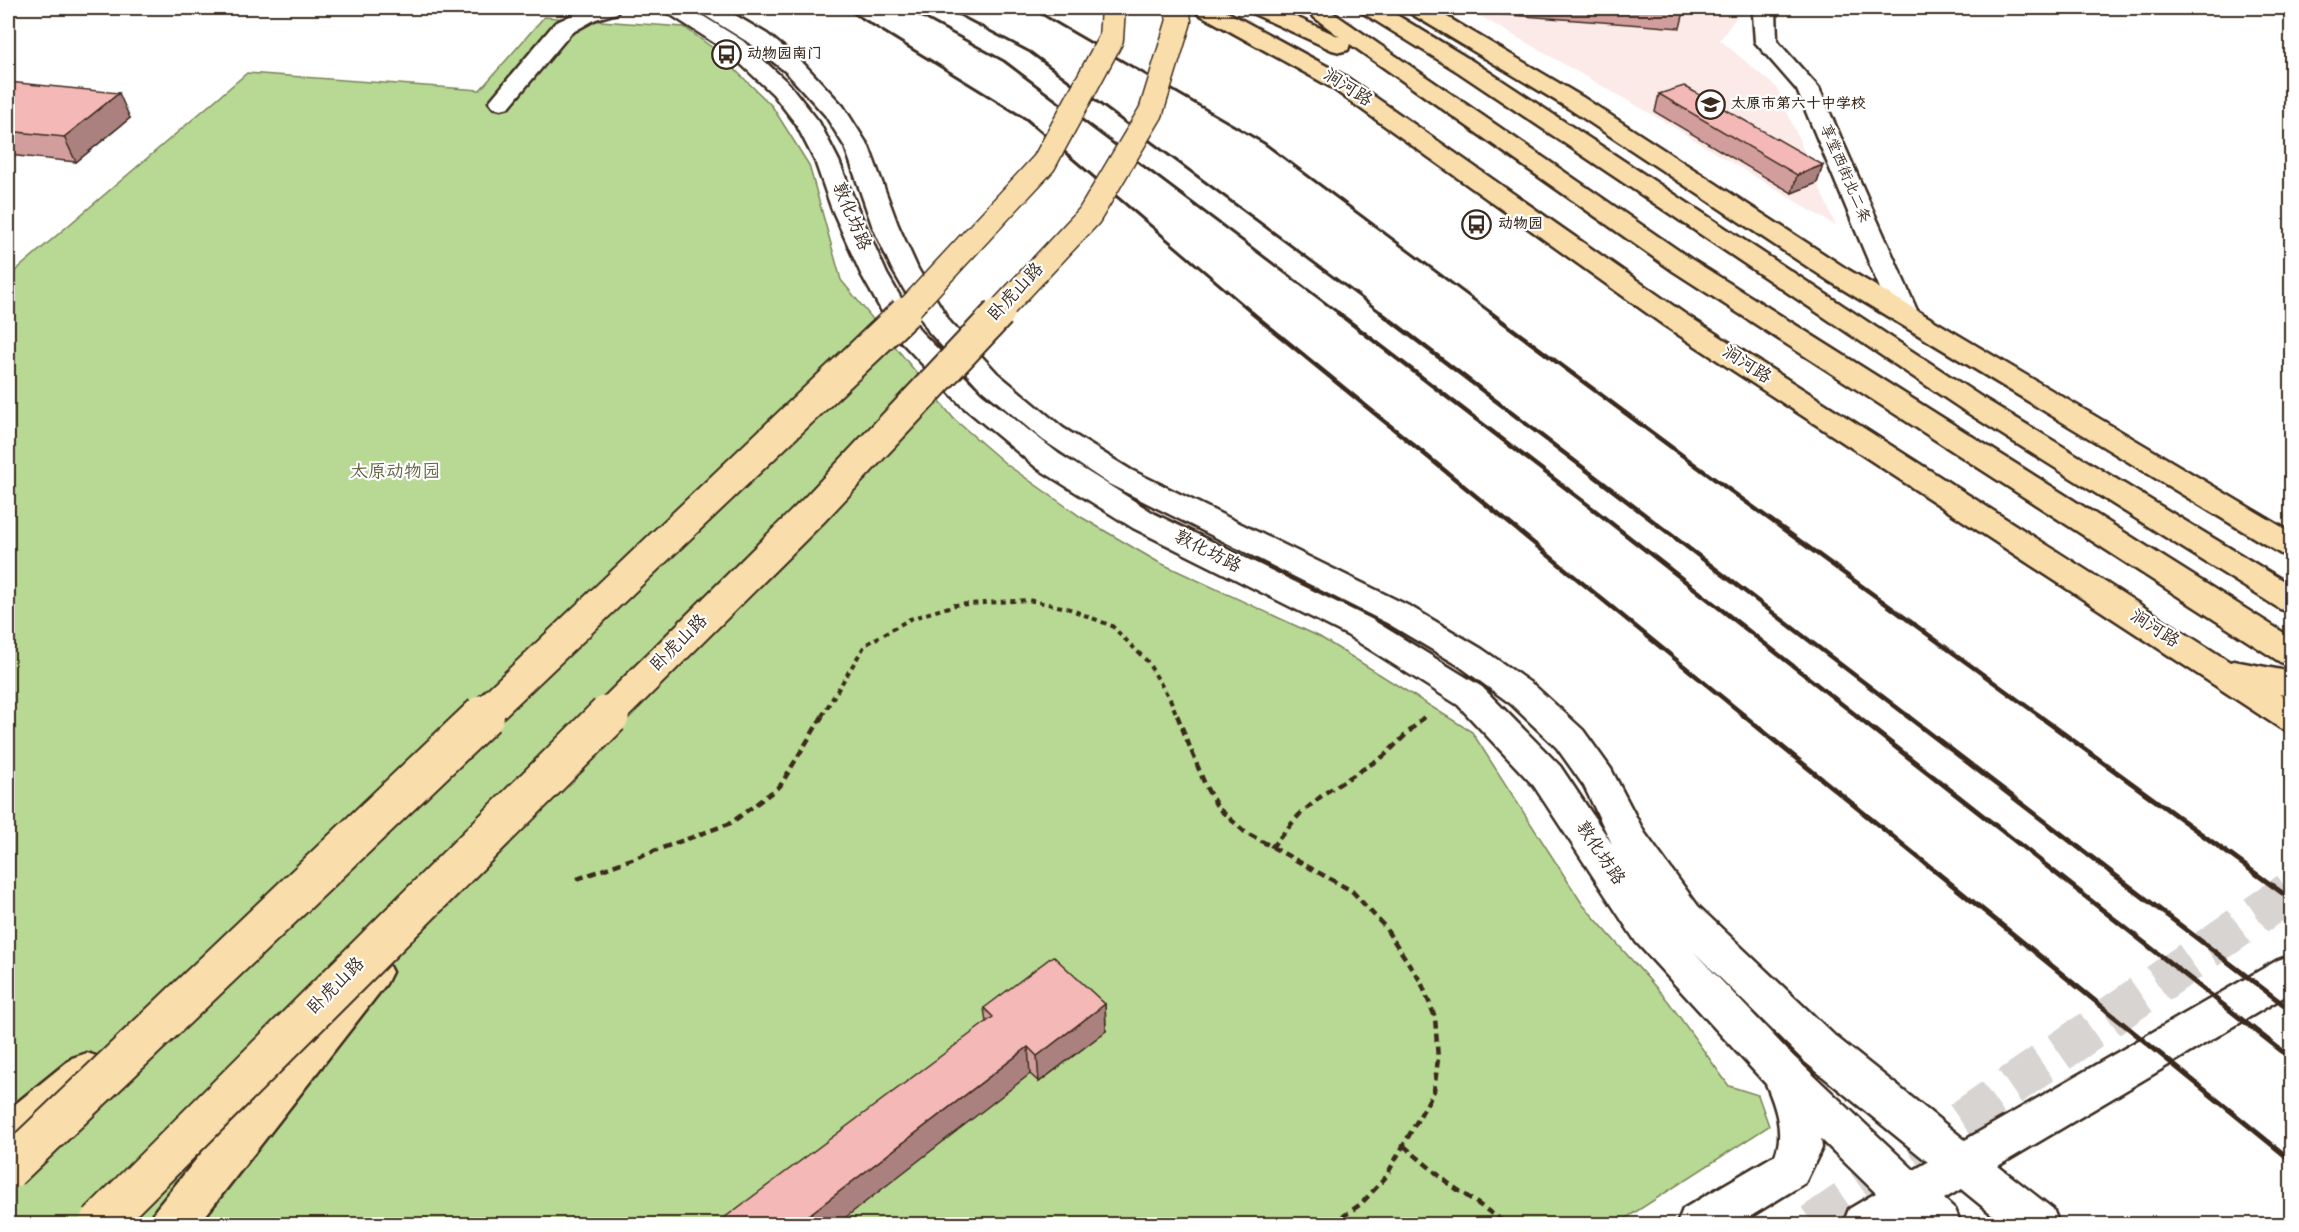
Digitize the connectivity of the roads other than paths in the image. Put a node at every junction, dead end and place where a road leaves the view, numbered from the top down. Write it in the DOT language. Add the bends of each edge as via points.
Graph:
graph roads {
  1 [pos="609,8"];
  2 [pos="676,8"];
  3 [pos="709,8"];
  4 [pos="1113,8"];
  5 [pos="1177,8"];
  6 [pos="1205,8"];
  7 [pos="1261,8"];
  8 [pos="1312,8"];
  9 [pos="1371,8"];
  10 [pos="1418,8"];
  11 [pos="1766,8"];
  12 [pos="1337,81"];
  13 [pos="1423,83"];
  14 [pos="501,102"];
  15 [pos="1905,315"];
  16 [pos="2292,547"];
  17 [pos="2292,602"];
  18 [pos="2292,654"];
  19 [pos="2204,662"];
  20 [pos="2292,684"];
  21 [pos="2292,719"];
  22 [pos="452,872"];
  23 [pos="244,943"];
  24 [pos="2292,972"];
  25 [pos="1778,1069"];
  26 [pos="1906,1119"];
  27 [pos="2026,1127"];
  28 [pos="8,1136"];
  29 [pos="1963,1164"];
  30 [pos="8,1169"];
  31 [pos="1924,1211"];
  32 [pos="99,1224"];
  33 [pos="172,1224"];
  34 [pos="1699,1224"];
  35 [pos="1865,1224"];
  36 [pos="2037,1224"];
  1 -- 14 [label="street" via="563,28"];
  2 -- 25 [label="street, 敦化坊路" via="735,46 780,89 807,122 874,274 909,335 971,399 1048,461 1144,521 1359,627 1470,696 1546,776 1650,931"];
  3 -- 26 [label="street, 敦化坊路" via="794,67 835,111 857,147 905,269 939,326 987,379 1053,434 1120,477 1399,615 1470,657 1523,695 1570,739 1598,779 1629,842 1684,917 1820,1049"];
  4 -- 23 [label="main road, bridge" via="1111,39 1044,163 923,296"];
  5 -- 22 [label="main road, 卧虎山路, bridge" via="1179,21 1151,112 1089,216 814,510"];
  6 -- 12 [label="main road, 涧河路"];
  7 -- 12 [label="main road"];
  7 -- 13 [label="main road"];
  8 -- 13 [label="main road"];
  9 -- 17 [label="main road" via="1973,404"];
  10 -- 15 [label="main road" via="1576,103"];
  11 -- 15 [label="street, 享堂西街北二条" via="1766,42 1808,88"];
  12 -- 19 [label="main road, 涧河路" via="1675,320"];
  13 -- 18 [label="main road" via="1682,265"];
  15 -- 16 [label="main road"];
  19 -- 20 [label="main road" via="2247,677"];
  19 -- 21 [label="main road, 涧河路"];
  22 -- 32 [label="main road, 卧虎山路, bridge"];
  22 -- 33 [label="main road, bridge"];
  23 -- 28 [label="main road, bridge"];
  23 -- 30 [label="main road, bridge"];
  24 -- 27 [label="street"];
  25 -- 31 [label="street"];
  25 -- 34 [label="street" via="1794,1097 1799,1119 1800,1148 1790,1170"];
  26 -- 27 [label="street" via="1938,1130 1986,1137"];
  26 -- 29 [label="street, 敦化坊路"];
  27 -- 29 [label="street"];
  29 -- 31 [label="street"];
  29 -- 36 [label="street, 敦化坊路"];
  31 -- 35 [label="street"];
}
